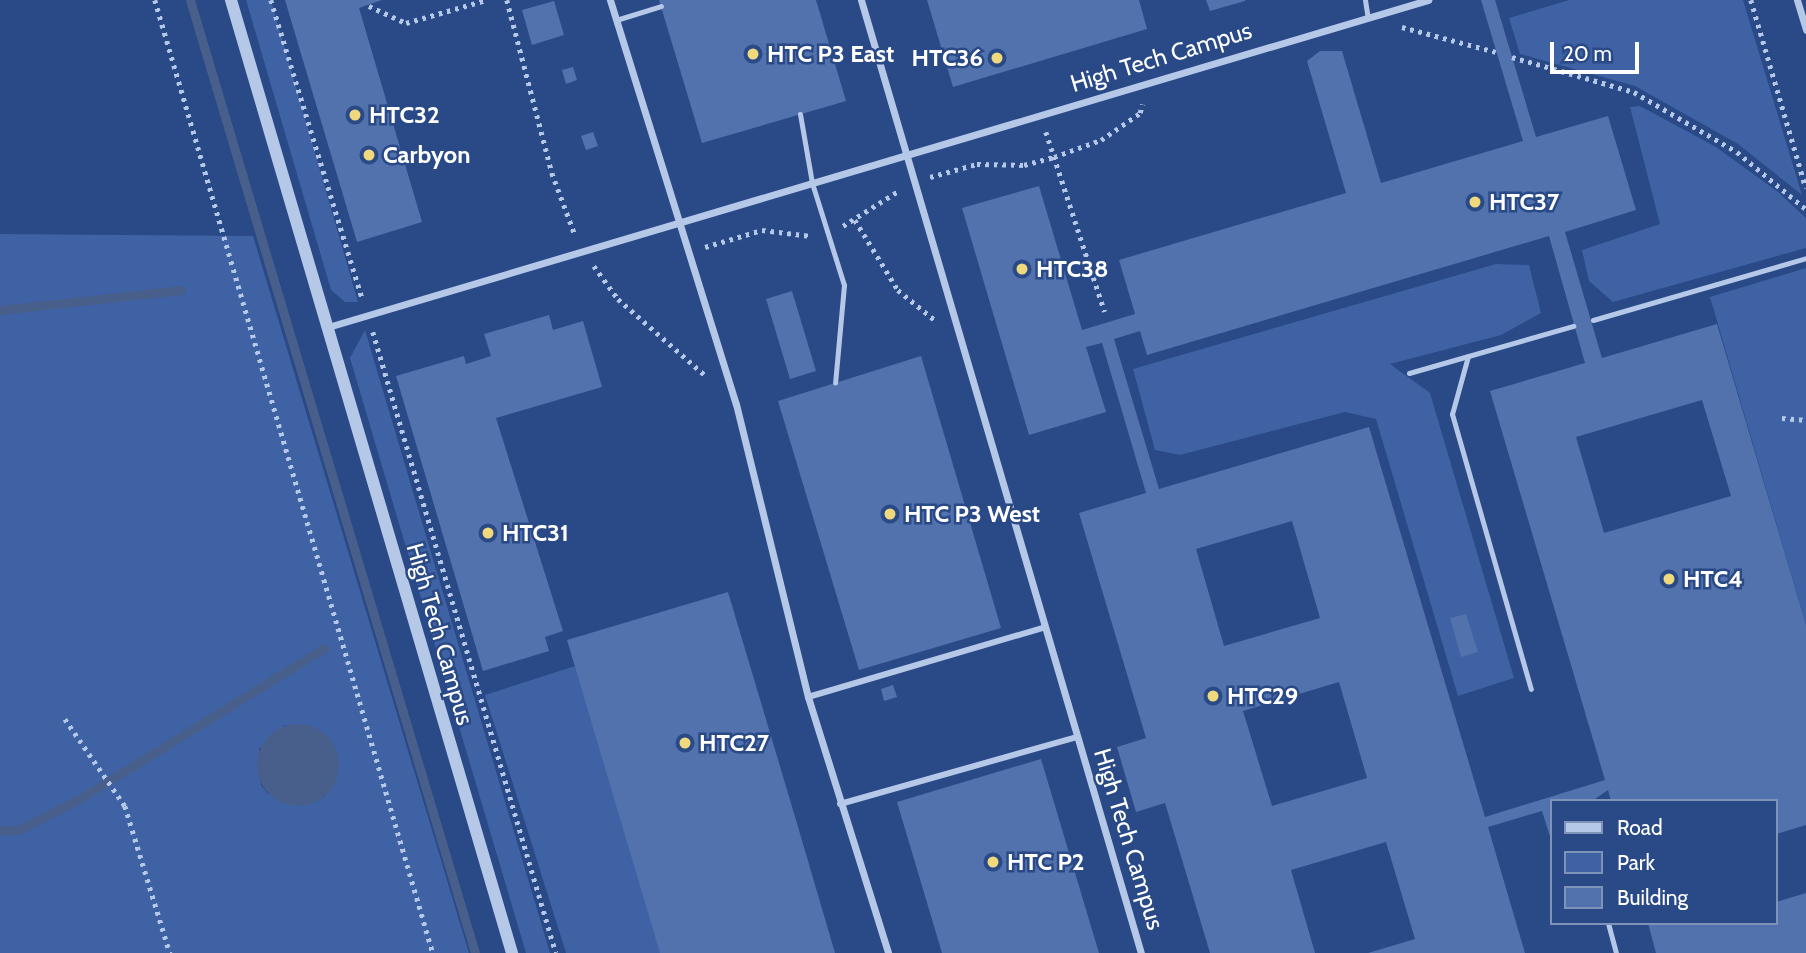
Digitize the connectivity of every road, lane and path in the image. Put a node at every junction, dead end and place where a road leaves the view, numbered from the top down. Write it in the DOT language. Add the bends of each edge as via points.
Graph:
graph roads {
  1 [pos="156,0"];
  2 [pos="231,0"];
  3 [pos="271,0"];
  4 [pos="486,0"];
  5 [pos="507,0"];
  6 [pos="610,0"];
  7 [pos="861,0"];
  8 [pos="1365,0"];
  9 [pos="1428,0"];
  10 [pos="1751,0"];
  11 [pos="1797,0"];
  12 [pos="369,6"];
  13 [pos="661,6"];
  14 [pos="1368,18"];
  15 [pos="616,20"];
  16 [pos="1806,30"];
  17 [pos="1496,52"];
  18 [pos="1512,57"];
  19 [pos="800,114"];
  20 [pos="1040,115"];
  21 [pos="906,155"];
  22 [pos="812,183"];
  23 [pos="1806,188"];
  24 [pos="1806,208"];
  25 [pos="855,220"];
  26 [pos="683,221"];
  27 [pos="582,251"];
  28 [pos="1806,258"];
  29 [pos="1105,312"];
  30 [pos="368,314"];
  31 [pos="1592,320"];
  32 [pos="1573,326"];
  33 [pos="328,327"];
  34 [pos="958,332"];
  35 [pos="1468,356"];
  36 [pos="1409,373"];
  37 [pos="835,383"];
  38 [pos="736,404"];
  39 [pos="1782,418"];
  40 [pos="1806,420"];
  41 [pos="1043,628"];
  42 [pos="1531,688"];
  43 [pos="808,697"];
  44 [pos="65,719"];
  45 [pos="1076,737"];
  46 [pos="840,804"];
  47 [pos="1609,925"];
  48 [pos="170,953"];
  49 [pos="433,953"];
  50 [pos="512,953"];
  51 [pos="556,953"];
  52 [pos="888,953"];
  53 [pos="1141,953"];
  54 [pos="1616,953"];
  1 -- 49 [label="path"];
  2 -- 33 [label="street, High Tech Campus"];
  3 -- 30 [label="path"];
  4 -- 12 [label="path" via="406,23"];
  5 -- 27 [label="path" via="552,173"];
  6 -- 15 [label="street"];
  7 -- 21 [label="street, High Tech Campus"];
  8 -- 14 [label="lane"];
  9 -- 14 [label="street, High Tech Campus"];
  10 -- 23 [label="path"];
  11 -- 16 [label="street"];
  13 -- 15 [label="lane"];
  14 -- 17 [label="path"];
  14 -- 20 [label="street, High Tech Campus"];
  15 -- 26 [label="street"];
  18 -- 24 [label="path" via="1634,92 1737,152"];
  19 -- 22 [label="lane"];
  20 -- 21 [label="street, High Tech Campus"];
  20 -- 29 [label="path"];
  21 -- 22 [label="street, High Tech Campus"];
  21 -- 34 [label="street, High Tech Campus"];
  22 -- 26 [label="street, High Tech Campus"];
  22 -- 37 [label="lane" via="844,285"];
  25 -- 34 [label="path" via="898,290"];
  26 -- 27 [label="street, High Tech Campus"];
  26 -- 38 [label="street"];
  27 -- 30 [label="street, High Tech Campus"];
  27 -- 38 [label="path" via="618,299"];
  28 -- 31 [label="lane"];
  30 -- 33 [label="street, High Tech Campus"];
  30 -- 51 [label="path"];
  32 -- 35 [label="lane"];
  33 -- 50 [label="street, High Tech Campus"];
  34 -- 41 [label="street, High Tech Campus"];
  35 -- 36 [label="lane"];
  35 -- 42 [label="lane" via="1452,414"];
  38 -- 43 [label="street"];
  39 -- 40 [label="path"];
  41 -- 43 [label="street"];
  41 -- 45 [label="street, High Tech Campus"];
  43 -- 46 [label="street"];
  44 -- 48 [label="path" via="125,806"];
  45 -- 46 [label="street, High Tech Campus"];
  45 -- 53 [label="street, High Tech Campus"];
  46 -- 52 [label="street"];
  47 -- 54 [label="lane"];
}
